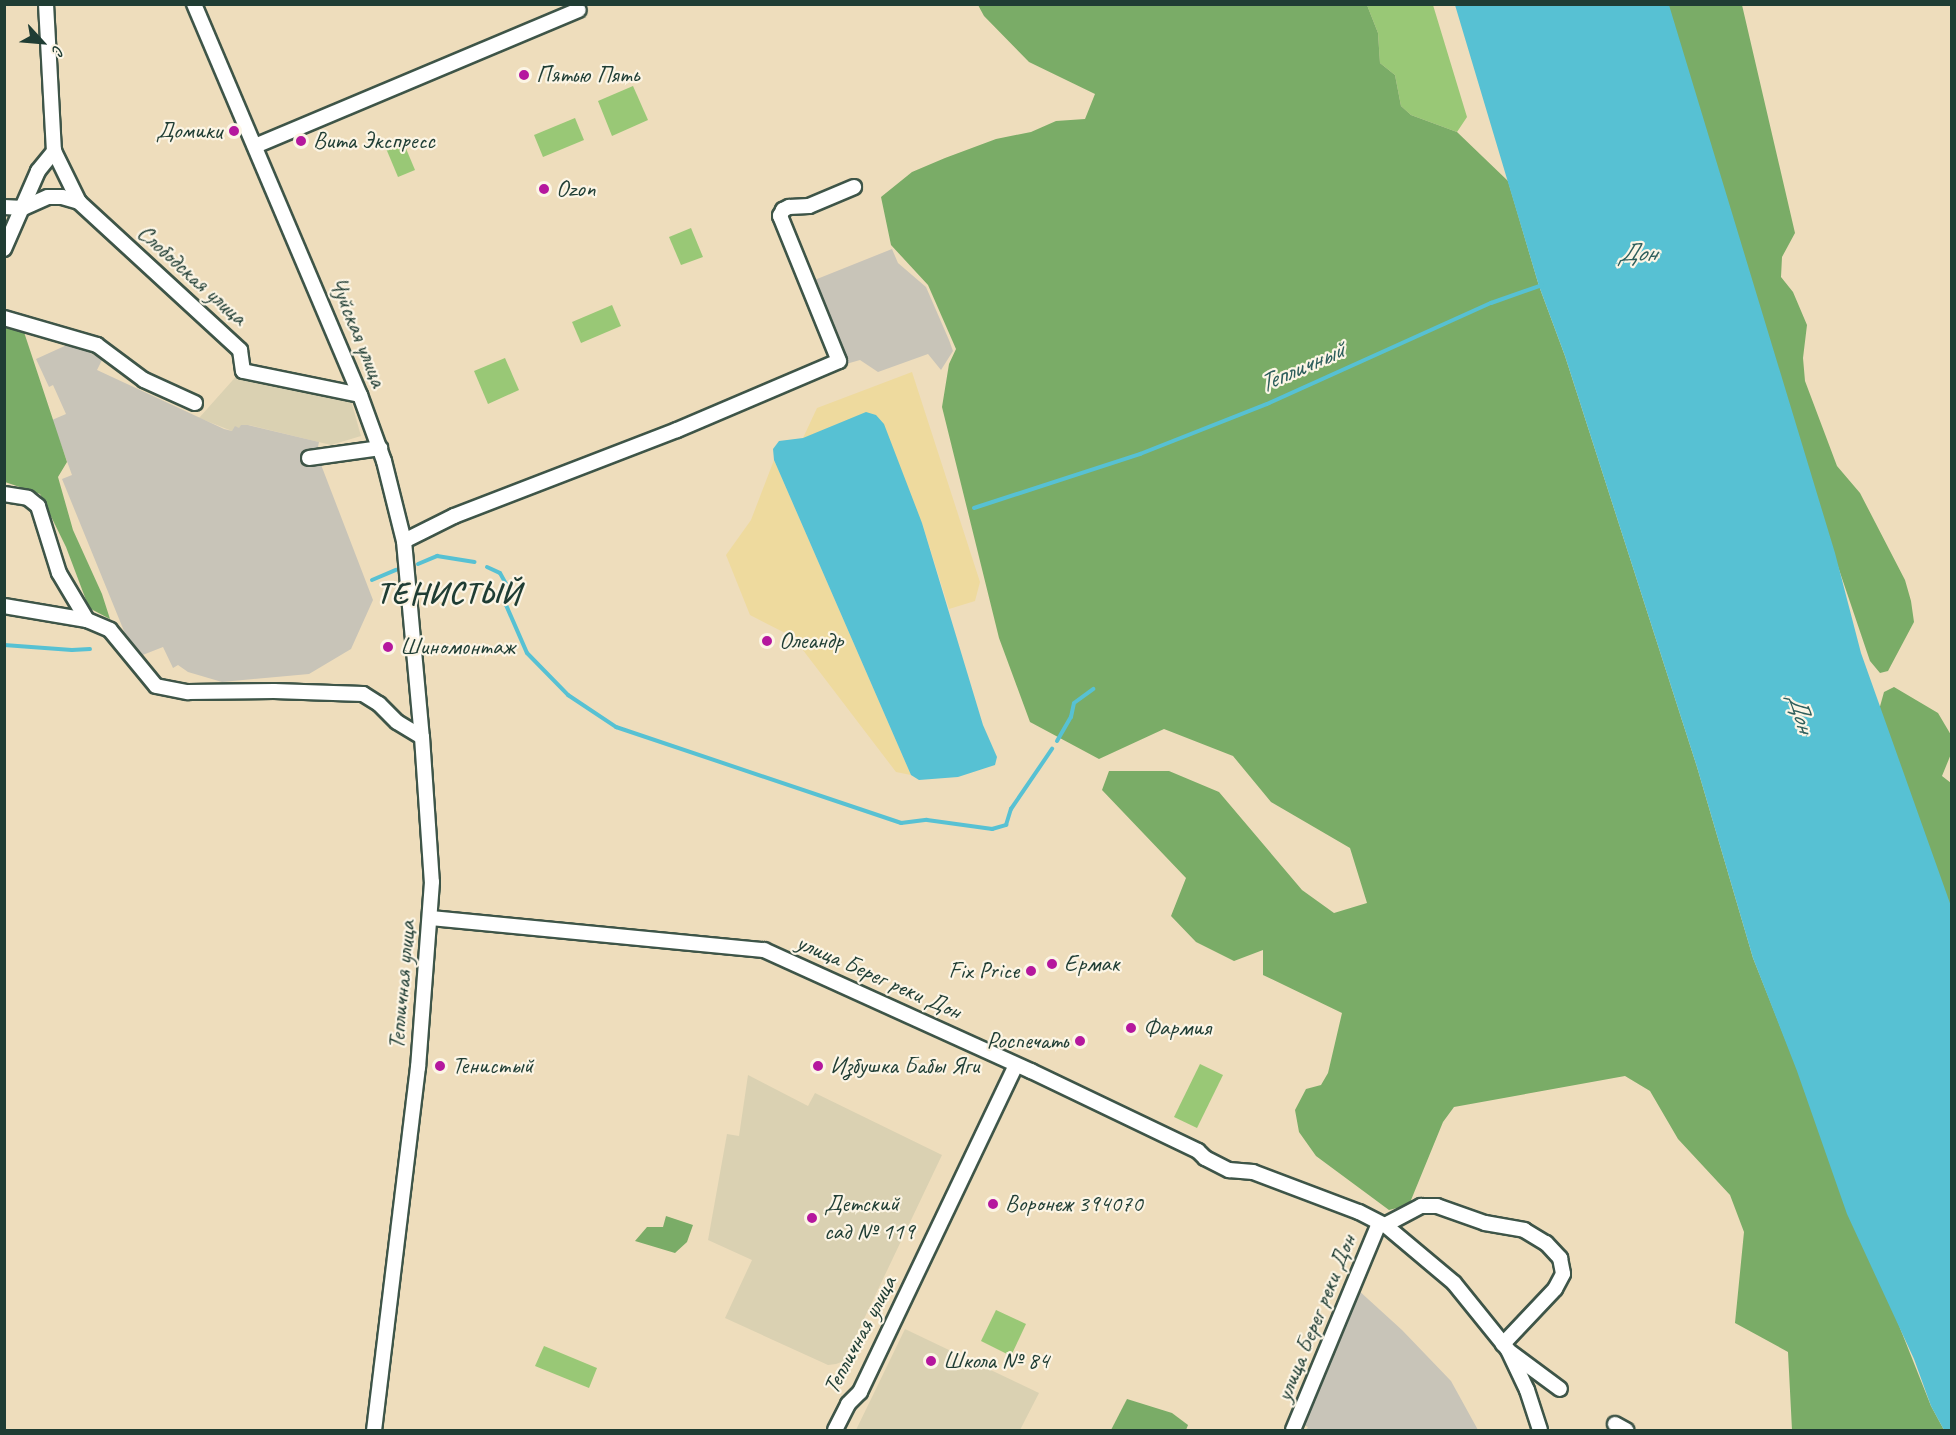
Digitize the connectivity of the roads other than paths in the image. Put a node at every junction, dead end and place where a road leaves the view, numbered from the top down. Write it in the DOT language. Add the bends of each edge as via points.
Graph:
graph roads {
  1 [pos="46,4"];
  2 [pos="194,4"];
  3 [pos="579,10"];
  4 [pos="255,146"];
  5 [pos="54,151"];
  6 [pos="854,187"];
  7 [pos="79,202"];
  8 [pos="4,207"];
  9 [pos="23,208"];
  10 [pos="4,249"];
  11 [pos="4,318"];
  12 [pos="360,395"];
  13 [pos="195,403"];
  14 [pos="380,448"];
  15 [pos="309,458"];
  16 [pos="4,494"];
  17 [pos="404,541"];
  18 [pos="4,606"];
  19 [pos="87,620"];
  20 [pos="422,737"];
  21 [pos="430,918"];
  22 [pos="1016,1065"];
  23 [pos="1382,1224"];
  24 [pos="1506,1347"];
  25 [pos="1560,1389"];
  26 [pos="374,1431"];
  27 [pos="836,1431"];
  28 [pos="1293,1431"];
  29 [pos="1540,1431"];
  1 -- 5 [label="street"];
  2 -- 4 [label="street, Чуйская улица"];
  3 -- 4 [label="street"];
  4 -- 12 [label="street, Чуйская улица"];
  5 -- 7 [label="street"];
  5 -- 9 [label="street" via="38,171"];
  6 -- 17 [label="street" via="809,206 789,207 780,216 839,361 677,430 454,516"];
  7 -- 9 [label="street" via="48,197"];
  7 -- 12 [label="street, Слободская улица" via="240,350 243,371"];
  8 -- 9 [label="street"];
  9 -- 10 [label="street"];
  11 -- 13 [label="street" via="97,345 144,380"];
  12 -- 14 [label="street, Чуйская улица"];
  14 -- 15 [label="street"];
  14 -- 17 [label="street, Чуйская улица"];
  16 -- 19 [label="street" via="28,498 38,506 59,573"];
  17 -- 20 [label="street, Тепличная улица"];
  18 -- 19 [label="street"];
  19 -- 20 [label="street" via="110,630 156,686 188,692 363,694"];
  20 -- 21 [label="street, Тепличная улица" via="432,882"];
  21 -- 22 [label="street, улица Берег реки Дон" via="764,950"];
  21 -- 26 [label="street, Тепличная улица" via="418,1067"];
  22 -- 23 [label="street, улица Берег реки Дон" via="1198,1151 1229,1170 1253,1172"];
  22 -- 27 [label="street, Тепличная улица" via="860,1392 848,1404"];
  23 -- 24 [label="street, улица Берег реки Дон" via="1454,1283"];
  23 -- 24 [label="street" via="1421,1206 1437,1206 1524,1230 1546,1243 1560,1258 1563,1274"];
  23 -- 28 [label="street, улица Берег реки Дон"];
  24 -- 25 [label="street"];
  24 -- 29 [label="street, улица Берег реки Дон" via="1527,1390"];
}
